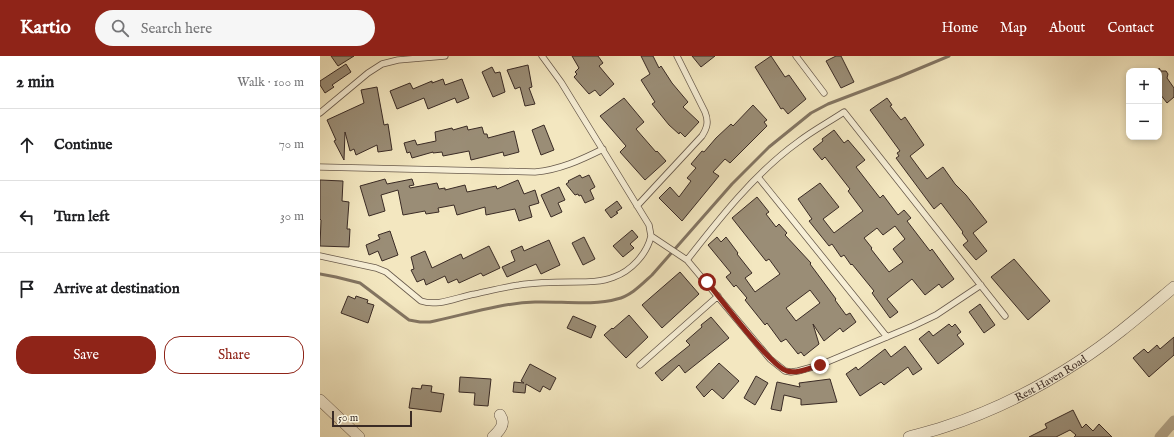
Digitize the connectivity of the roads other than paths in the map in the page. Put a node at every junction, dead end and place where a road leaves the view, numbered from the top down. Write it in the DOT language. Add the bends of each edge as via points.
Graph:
graph roads {
  1 [pos="445,56"];
  2 [pos="542,56"];
  3 [pos="677,56"];
  4 [pos="796,56"];
  5 [pos="824,93"];
  6 [pos="320,112"];
  7 [pos="603,149"];
  8 [pos="320,167"];
  9 [pos="758,177"];
  10 [pos="637,206"];
  11 [pos="651,236"];
  12 [pos="320,256"];
  13 [pos="687,260"];
  14 [pos="981,285"];
  15 [pos="1174,287"];
  16 [pos="718,296"];
  17 [pos="1005,316"];
  18 [pos="887,337"];
  19 [pos="640,365"];
  20 [pos="320,400"];
  21 [pos="500,414"];
  22 [pos="359,437"];
  23 [pos="493,437"];
  24 [pos="909,437"];
  1 -- 6 [label="lane" via="382,64"];
  2 -- 7 [label="lane"];
  3 -- 10 [label="lane" via="705,112 708,125 702,136"];
  4 -- 5 [label="lane"];
  7 -- 8 [label="lane" via="558,168 534,172"];
  7 -- 10 [label="lane"];
  9 -- 13 [label="lane"];
  9 -- 14 [label="lane" via="797,142 844,112"];
  9 -- 18 [label="lane"];
  10 -- 11 [label="lane" via="649,225"];
  11 -- 12 [label="lane" via="642,255 633,265 614,278 520,285 435,304 421,301 386,272"];
  11 -- 13 [label="lane"];
  13 -- 16 [label="lane"];
  14 -- 17 [label="lane"];
  14 -- 18 [label="lane" via="936,314"];
  15 -- 24 [label="street, Rest Haven Road" via="1079,362 1047,381 1000,406"];
  16 -- 18 [label="lane" via="770,359 785,371 798,371 820,365"];
  16 -- 19 [label="lane"];
  20 -- 22 [label="street"];
  21 -- 23 [label="street" via="503,425"];
}
